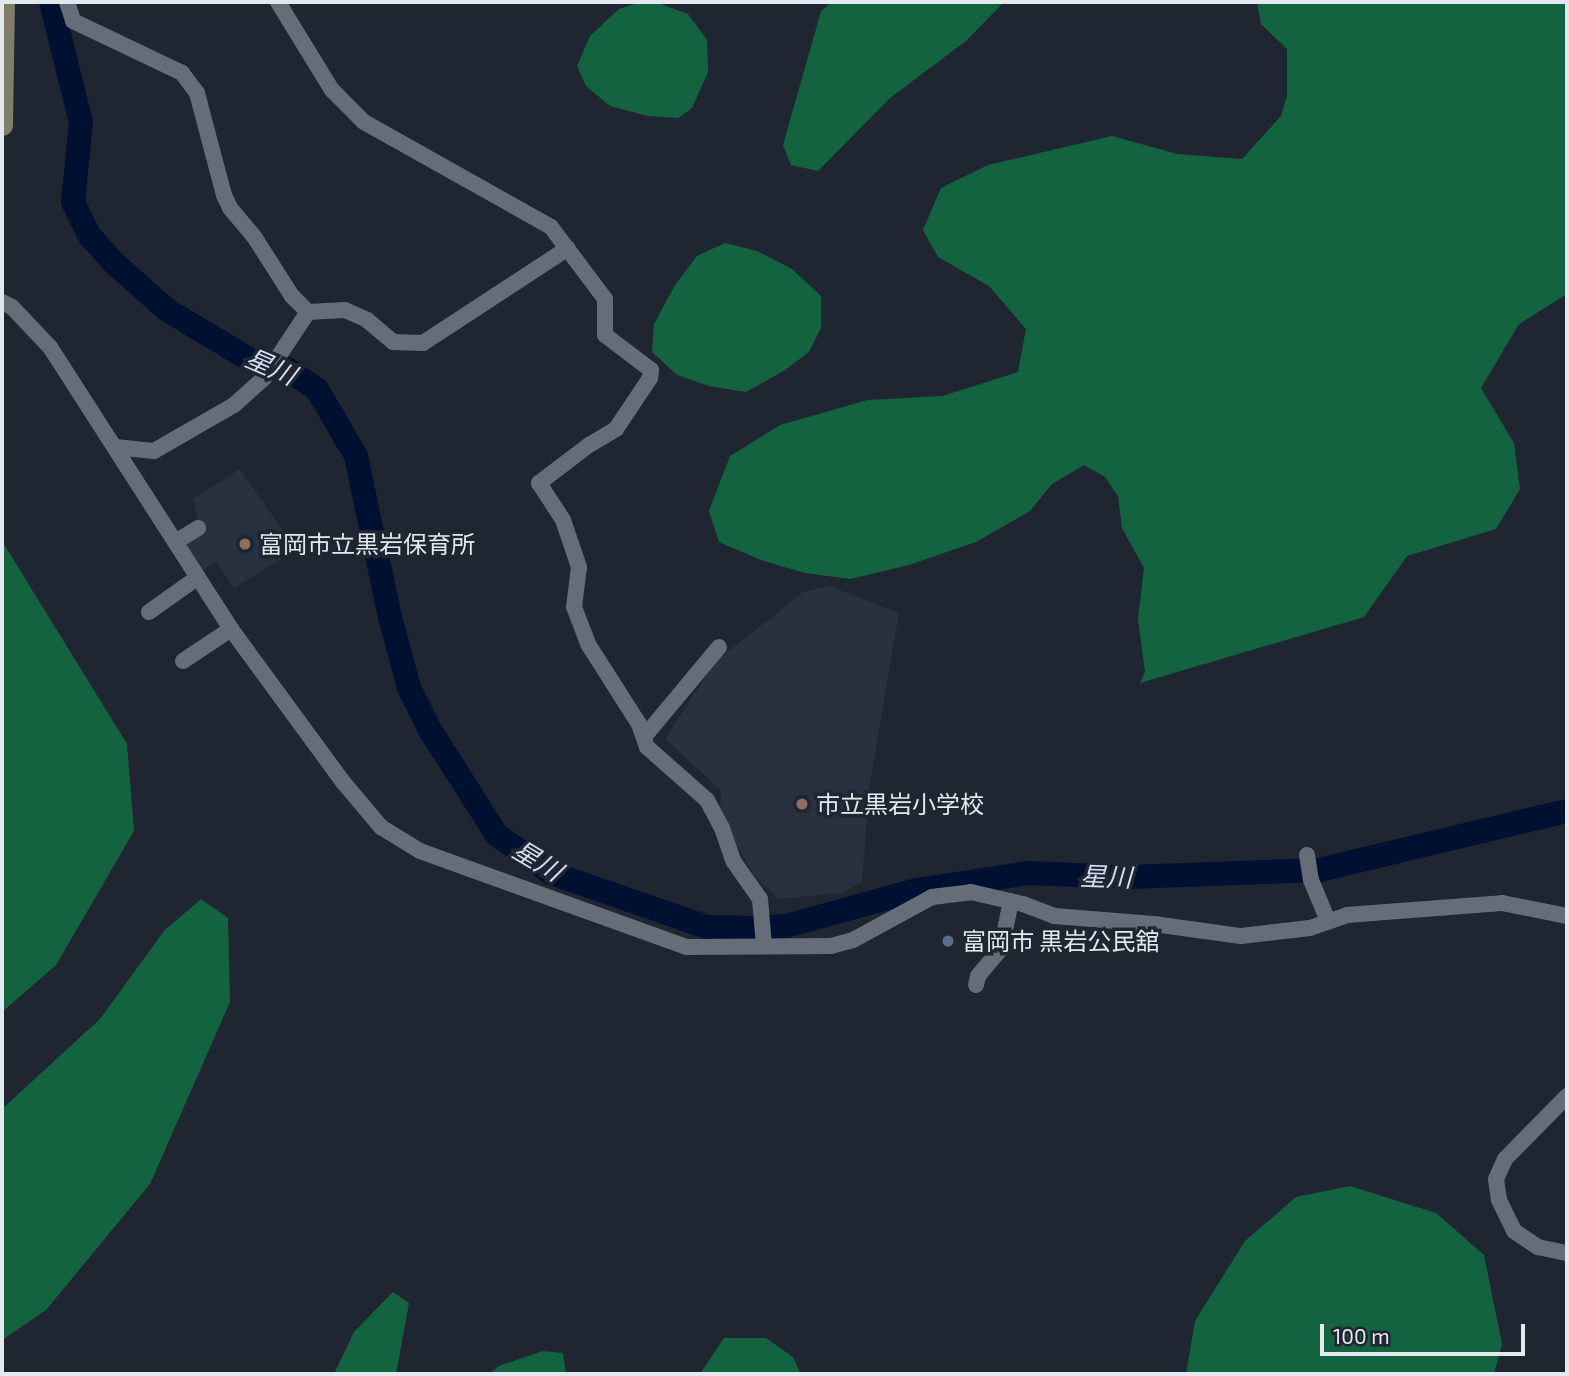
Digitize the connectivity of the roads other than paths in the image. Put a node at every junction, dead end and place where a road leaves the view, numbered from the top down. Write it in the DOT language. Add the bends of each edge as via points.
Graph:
graph roads {
  1 [pos="67,2"];
  2 [pos="278,2"];
  3 [pos="3,6"];
  4 [pos="2,111"];
  5 [pos="2,125"];
  6 [pos="568,248"];
  7 [pos="2,302"];
  8 [pos="308,312"];
  9 [pos="115,447"];
  10 [pos="198,528"];
  11 [pos="175,542"];
  12 [pos="198,577"];
  13 [pos="149,612"];
  14 [pos="231,629"];
  15 [pos="719,647"];
  16 [pos="183,661"];
  17 [pos="644,737"];
  18 [pos="1307,855"];
  19 [pos="1011,901"];
  20 [pos="1567,916"];
  21 [pos="1328,921"];
  22 [pos="764,943"];
  23 [pos="976,985"];
  24 [pos="1567,1096"];
  25 [pos="1567,1253"];
  1 -- 8 [label="street" via="73,21 182,73 197,93 223,195 292,296"];
  2 -- 6 [label="street" via="344,106 364,122 551,227"];
  3 -- 4 [label="main road"];
  4 -- 5 [label="main road"];
  6 -- 8 [label="street" via="422,343 393,342 367,320 345,310"];
  6 -- 17 [label="street" via="604,299 605,335 651,370 616,429 539,483 563,520 579,566 574,607 588,645"];
  7 -- 9 [label="street" via="50,347"];
  8 -- 9 [label="street" via="264,378 234,405 154,451"];
  9 -- 11 [label="street"];
  10 -- 11 [label="street"];
  11 -- 12 [label="street"];
  12 -- 13 [label="street"];
  12 -- 14 [label="street"];
  14 -- 16 [label="street"];
  14 -- 22 [label="street" via="381,827 420,851 687,947"];
  15 -- 17 [label="street"];
  17 -- 22 [label="street" via="647,747 707,800 734,862 760,899"];
  18 -- 21 [label="street" via="1311,880"];
  19 -- 21 [label="street" via="1054,916 1241,936 1279,934"];
  19 -- 22 [label="street" via="971,891 932,897 853,940 831,946"];
  19 -- 23 [label="street" via="1001,949"];
  20 -- 21 [label="street" via="1502,903 1386,911"];
  24 -- 25 [label="street" via="1505,1159 1496,1179 1499,1200 1514,1231 1538,1247"];
}
